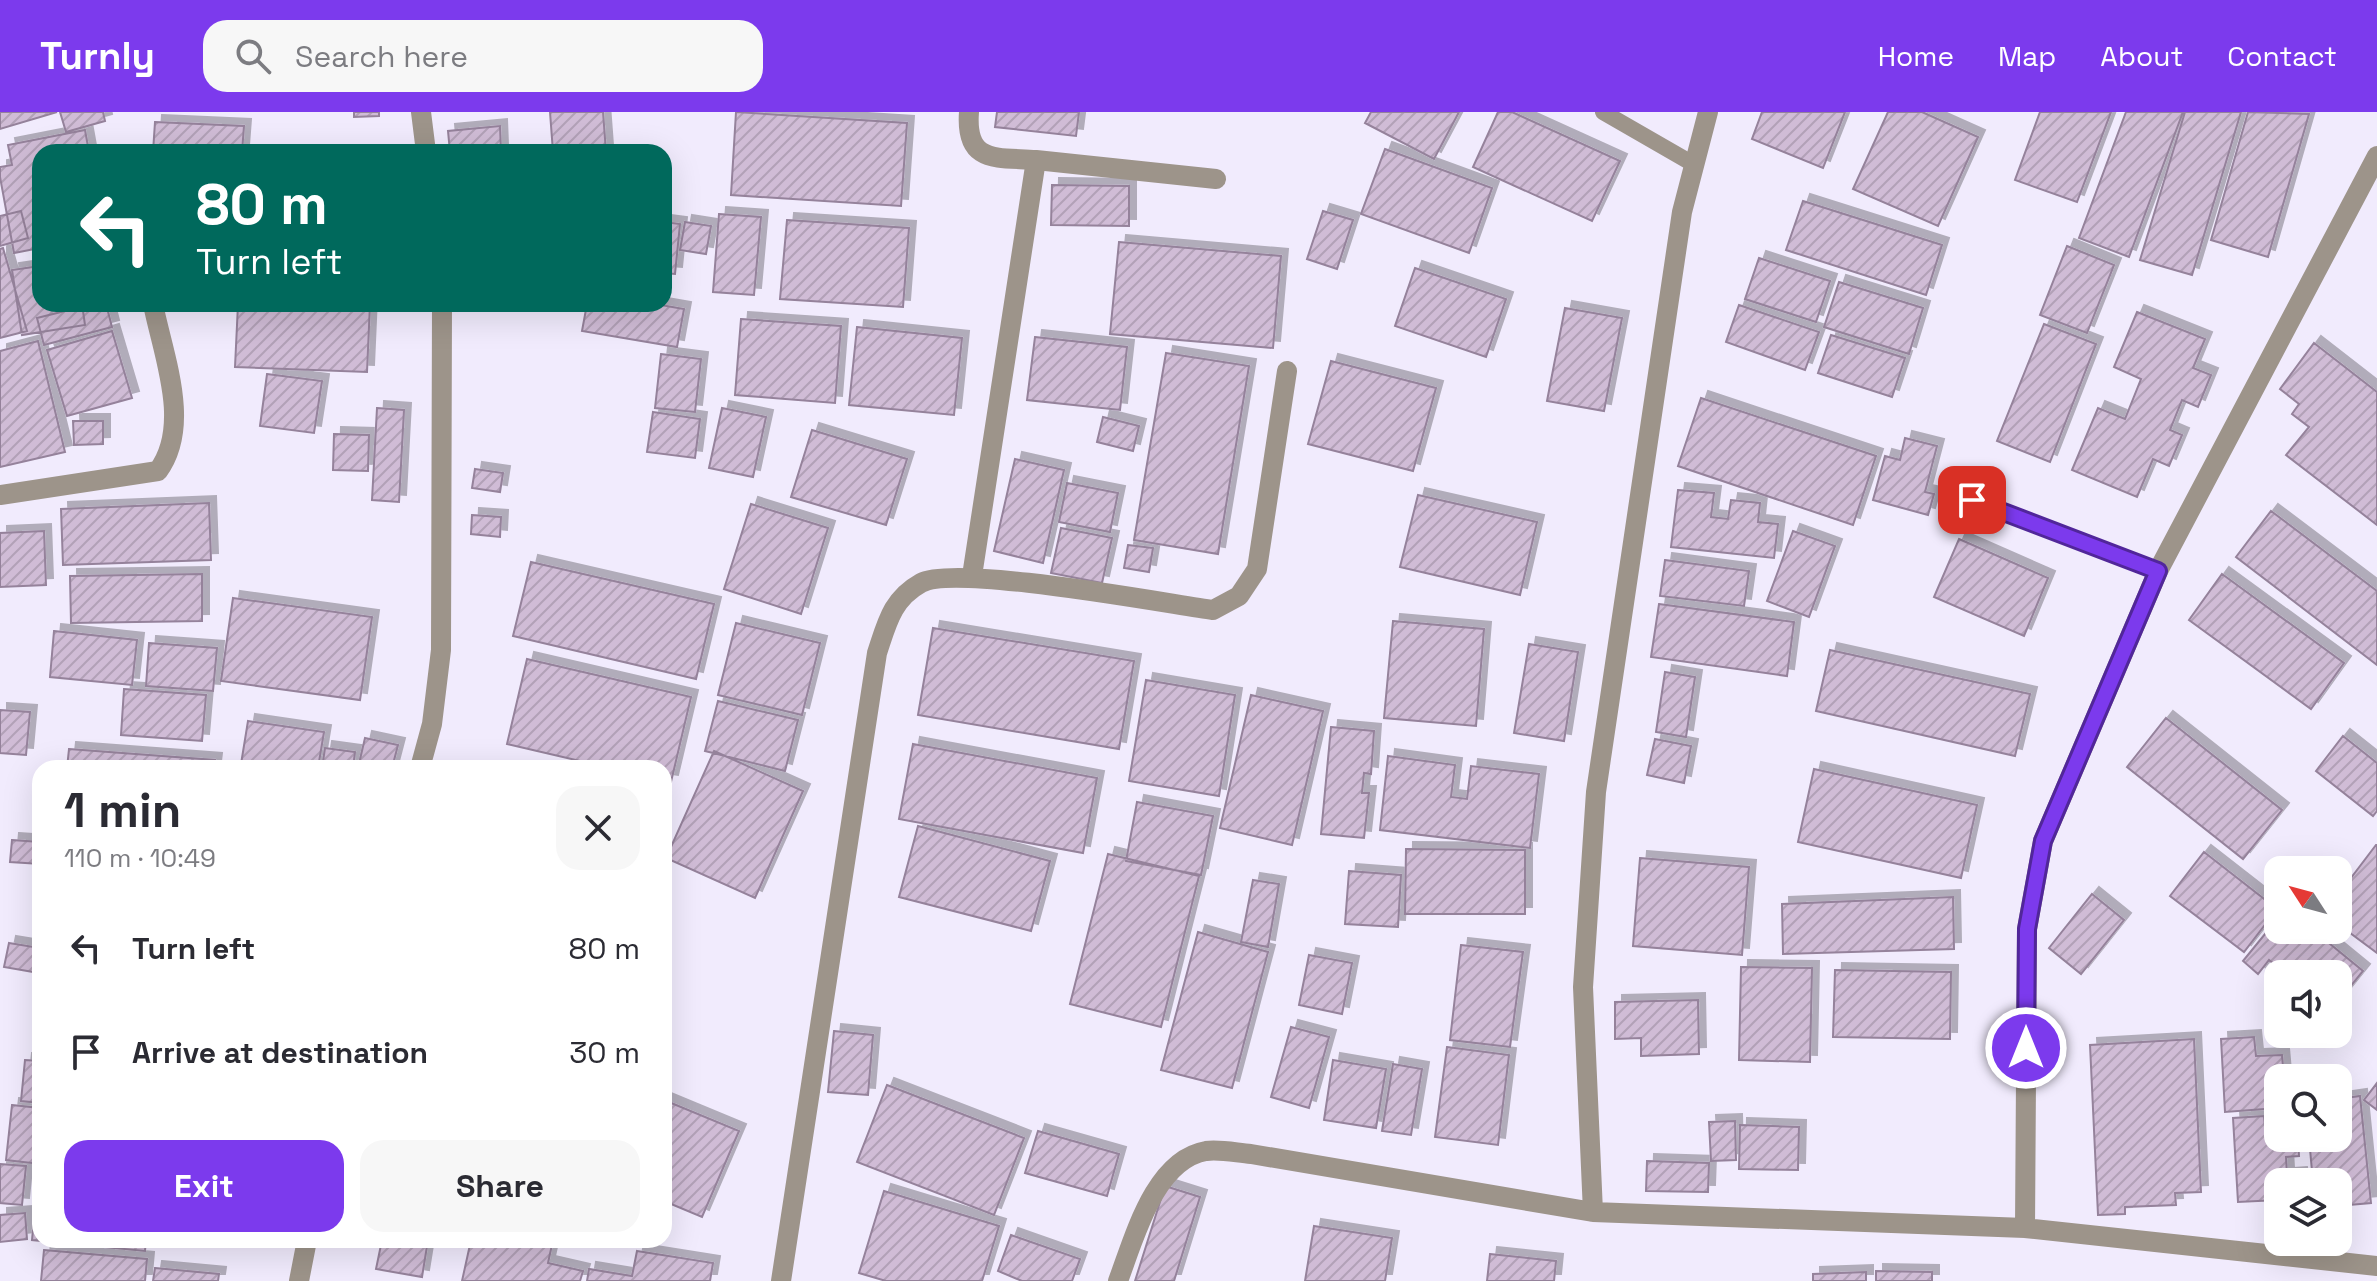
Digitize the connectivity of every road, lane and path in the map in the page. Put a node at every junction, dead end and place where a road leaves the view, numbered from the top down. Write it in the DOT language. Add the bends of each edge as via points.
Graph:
graph roads {
  1 [pos="421,112"];
  2 [pos="969,112"];
  3 [pos="1603,112"];
  4 [pos="1708,112"];
  5 [pos="425,144"];
  6 [pos="2377,156"];
  7 [pos="1036,160"];
  8 [pos="1695,165"];
  9 [pos="1216,179"];
  10 [pos="154,312"];
  11 [pos="442,312"];
  12 [pos="1287,371"];
  13 [pos="0,495"];
  14 [pos="1972,500"];
  15 [pos="2158,571"];
  16 [pos="972,576"];
  17 [pos="422,760"];
  18 [pos="1593,1212"];
  19 [pos="2025,1228"];
  20 [pos="305,1248"];
  21 [pos="2377,1266"];
  22 [pos="299,1281"];
  23 [pos="781,1281"];
  24 [pos="1118,1281"];
  1 -- 5 [label="street"];
  2 -- 7 [label="street" via="970,141 978,151"];
  3 -- 8 [label="lane"];
  4 -- 8 [label="street"];
  6 -- 15 [label="street"];
  7 -- 9 [label="street"];
  7 -- 16 [label="street"];
  8 -- 18 [label="street" via="1682,212 1652,401 1596,792 1583,987"];
  10 -- 13 [label="street" via="175,431 170,455 158,471"];
  11 -- 17 [label="street" via="441,650"];
  12 -- 16 [label="street" via="1257,569 1239,596 1213,610"];
  14 -- 15 [label="lane"];
  15 -- 19 [label="street" via="2043,841 2027,929"];
  16 -- 23 [label="street" via="923,581 894,603 877,653"];
  18 -- 19 [label="street"];
  18 -- 24 [label="street" via="1207,1151 1180,1162 1148,1202"];
  19 -- 21 [label="street"];
  20 -- 22 [label="street"];
}
